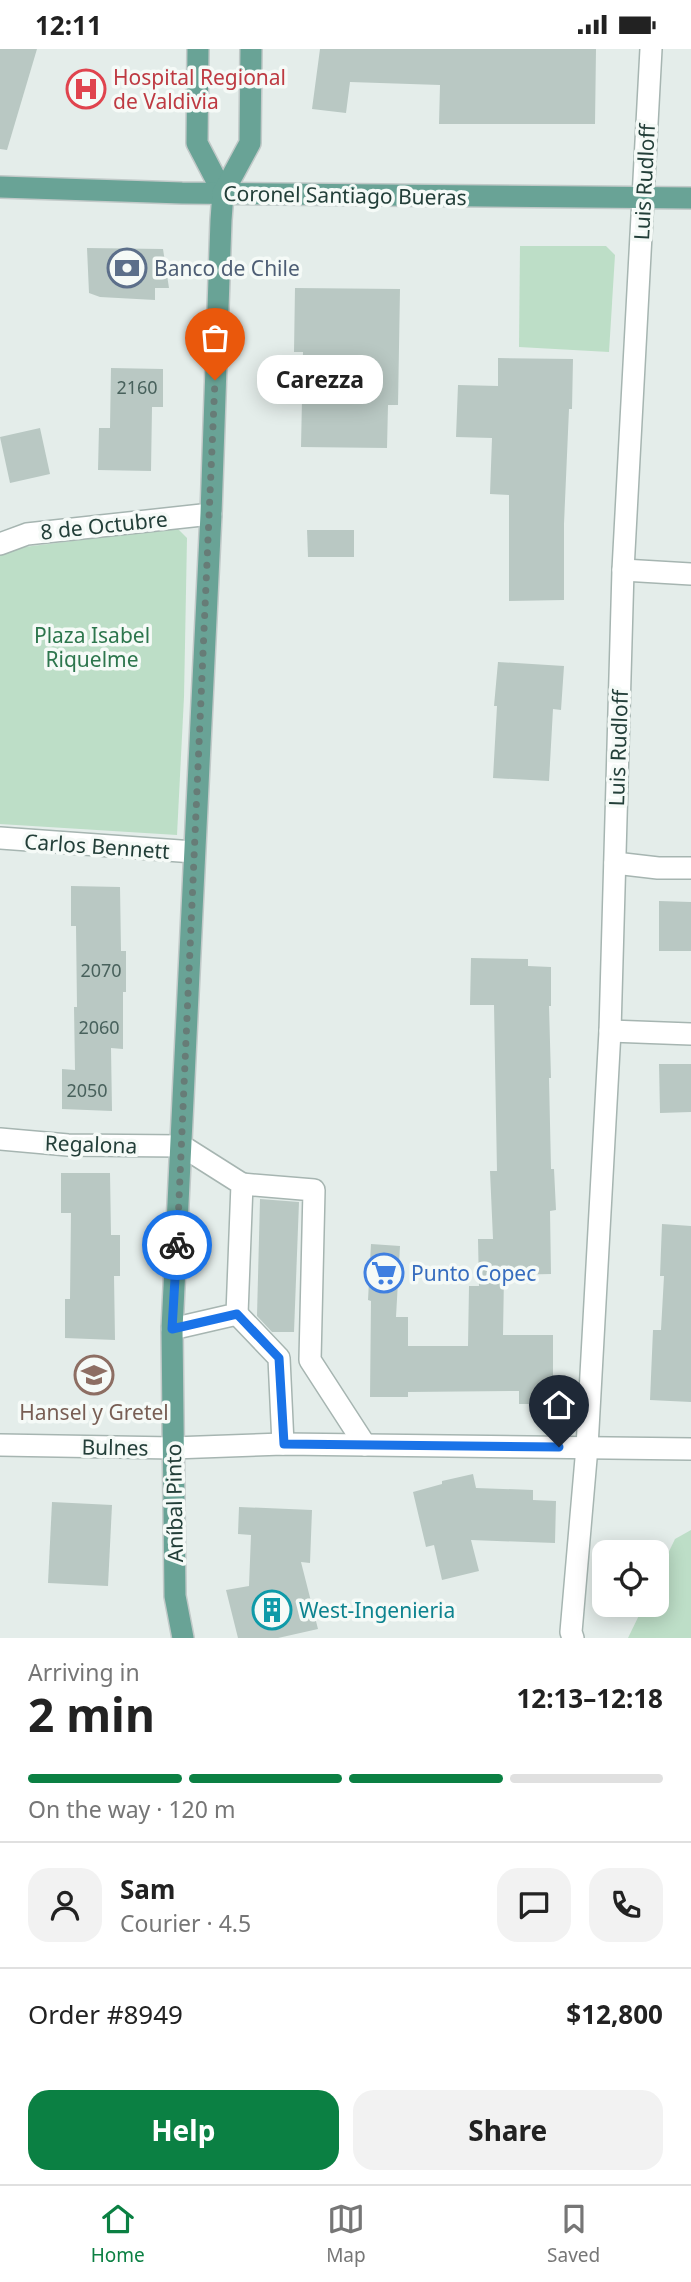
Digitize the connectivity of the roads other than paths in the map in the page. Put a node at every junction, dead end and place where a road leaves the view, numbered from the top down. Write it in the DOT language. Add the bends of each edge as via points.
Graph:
graph roads {
  1 [pos="198,49"];
  2 [pos="251,49"];
  3 [pos="651,49"];
  4 [pos="0,187"];
  5 [pos="223,193"];
  6 [pos="643,198"];
  7 [pos="691,198"];
  8 [pos="211,514"];
  9 [pos="0,544"];
  10 [pos="624,569"];
  11 [pos="691,574"];
  12 [pos="0,838"];
  13 [pos="194,852"];
  14 [pos="615,863"];
  15 [pos="691,868"];
  16 [pos="610,1031"];
  17 [pos="691,1034"];
  18 [pos="0,1139"];
  19 [pos="182,1146"];
  20 [pos="242,1184"];
  21 [pos="237,1314"];
  22 [pos="172,1329"];
  23 [pos="284,1444"];
  24 [pos="0,1445"];
  25 [pos="365,1445"];
  26 [pos="587,1447"];
  27 [pos="173,1448"];
  28 [pos="691,1449"];
  29 [pos="183,1638"];
  30 [pos="573,1638"];
  1 -- 5 [label="main road" via="197,143"];
  2 -- 5 [label="main road" via="250,143"];
  3 -- 6 [label="street, Luis Rudloff"];
  4 -- 5 [label="main road, Coronel Santiago Bueras"];
  5 -- 6 [label="main road, Coronel Santiago Bueras"];
  5 -- 8 [label="main road, Aníbal Pinto"];
  6 -- 7 [label="main road, Coronel Santiago Bueras"];
  6 -- 10 [label="street, Luis Rudloff"];
  8 -- 9 [label="street, 8 de Octubre" via="27,534"];
  8 -- 13 [label="main road, Aníbal Pinto"];
  10 -- 11 [label="street"];
  10 -- 14 [label="street, Luis Rudloff"];
  12 -- 13 [label="street, Carlos Bennett"];
  13 -- 19 [label="main road, Aníbal Pinto"];
  14 -- 15 [label="street"];
  14 -- 16 [label="street, Luis Rudloff"];
  16 -- 17 [label="street"];
  16 -- 26 [label="street, Luis Rudloff"];
  18 -- 19 [label="street, Regalona"];
  19 -- 20 [label="street"];
  19 -- 22 [label="main road, Aníbal Pinto"];
  20 -- 21 [label="street"];
  20 -- 25 [label="street" via="314,1190 310,1360"];
  21 -- 22 [label="street"];
  21 -- 23 [label="street" via="279,1358"];
  22 -- 27 [label="main road, Aníbal Pinto"];
  23 -- 25 [label="street, Bulnes"];
  23 -- 27 [label="street, Bulnes"];
  24 -- 27 [label="street, Bulnes"];
  25 -- 26 [label="street, Bulnes"];
  26 -- 28 [label="street, Bulnes"];
  26 -- 30 [label="street, Luis Rudloff"];
  27 -- 29 [label="main road, Aníbal Pinto" via="175,1596"];
}
